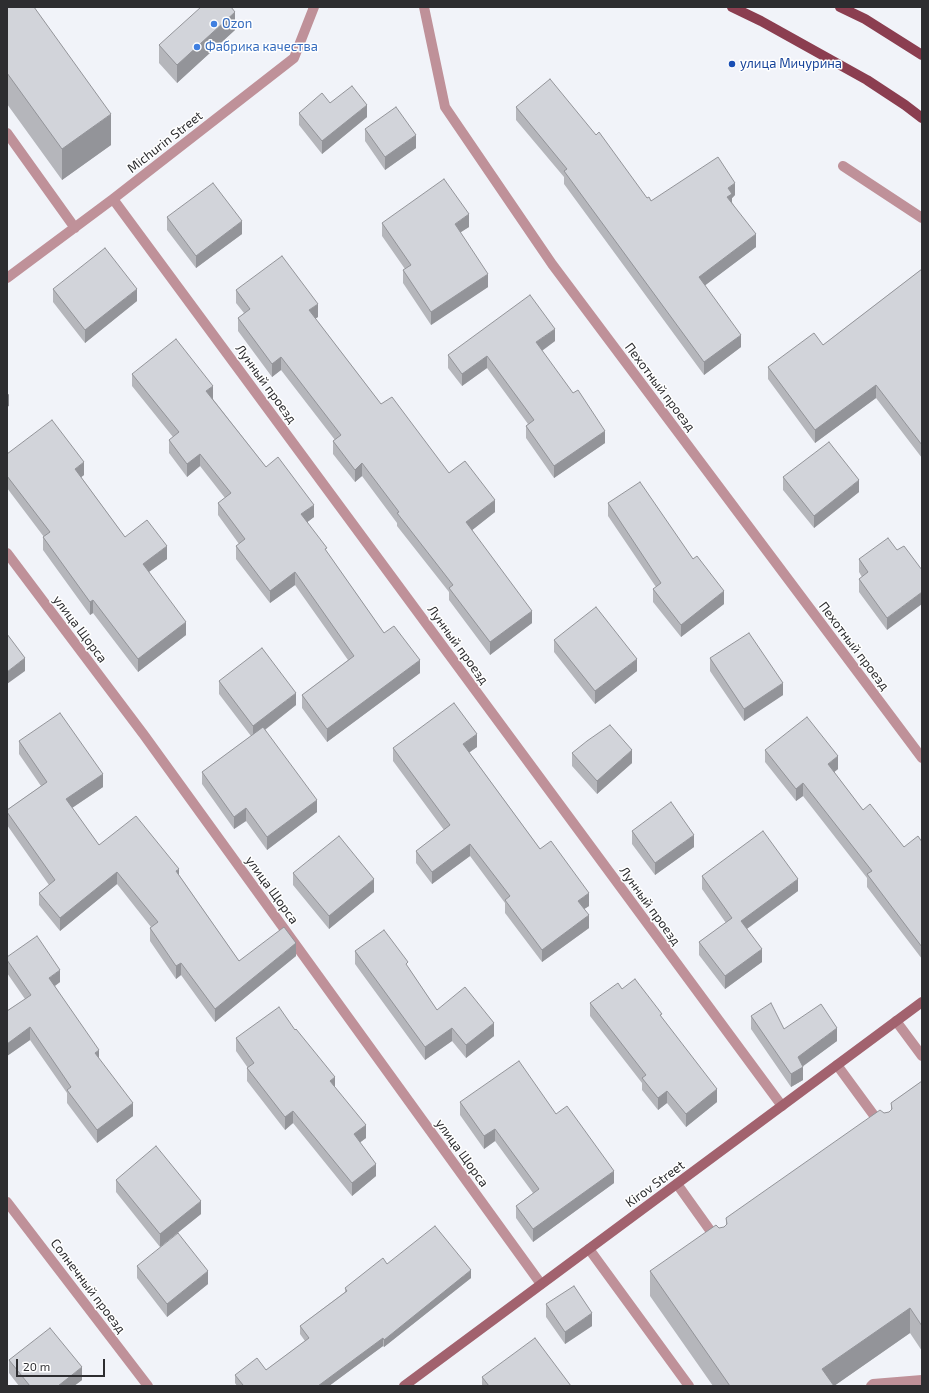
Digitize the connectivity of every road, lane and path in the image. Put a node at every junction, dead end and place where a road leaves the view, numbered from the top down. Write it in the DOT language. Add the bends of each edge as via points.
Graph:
graph roads {
  1 [pos="314,7"];
  2 [pos="424,7"];
  3 [pos="732,7"];
  4 [pos="840,7"];
  5 [pos="922,55"];
  6 [pos="922,118"];
  7 [pos="7,133"];
  8 [pos="843,166"];
  9 [pos="113,199"];
  10 [pos="922,218"];
  11 [pos="75,228"];
  12 [pos="7,278"];
  13 [pos="7,553"];
  14 [pos="922,758"];
  15 [pos="922,1002"];
  16 [pos="896,1021"];
  17 [pos="922,1056"];
  18 [pos="837,1065"];
  19 [pos="782,1106"];
  20 [pos="886,1132"];
  21 [pos="677,1184"];
  22 [pos="7,1202"];
  23 [pos="721,1247"];
  24 [pos="589,1249"];
  25 [pos="541,1284"];
  26 [pos="922,1380"];
  27 [pos="873,1385"];
  28 [pos="148,1386"];
  29 [pos="404,1386"];
  30 [pos="689,1386"];
  1 -- 9 [label="street, Michurin Street" via="294,58"];
  2 -- 14 [label="street, Пехотный проезд" via="446,107 552,264"];
  3 -- 6 [label="main road" via="867,80"];
  4 -- 5 [label="main road" via="865,19"];
  7 -- 11 [label="street"];
  8 -- 10 [label="street"];
  9 -- 11 [label="street, Michurin Street"];
  9 -- 19 [label="street, Лунный проезд"];
  11 -- 12 [label="street, Michurin Street"];
  13 -- 25 [label="street, улица Щорса" via="144,735"];
  15 -- 16 [label="street, Kirov Street"];
  16 -- 17 [label="street"];
  16 -- 18 [label="street, Kirov Street"];
  18 -- 19 [label="street, Kirov Street"];
  18 -- 20 [label="street"];
  19 -- 21 [label="street, Kirov Street"];
  21 -- 23 [label="street"];
  21 -- 24 [label="street, Kirov Street"];
  22 -- 28 [label="street, Солнечный проезд"];
  24 -- 25 [label="street, Kirov Street"];
  24 -- 30 [label="street"];
  25 -- 29 [label="street, Kirov Street"];
  26 -- 27 [label="street"];
}
